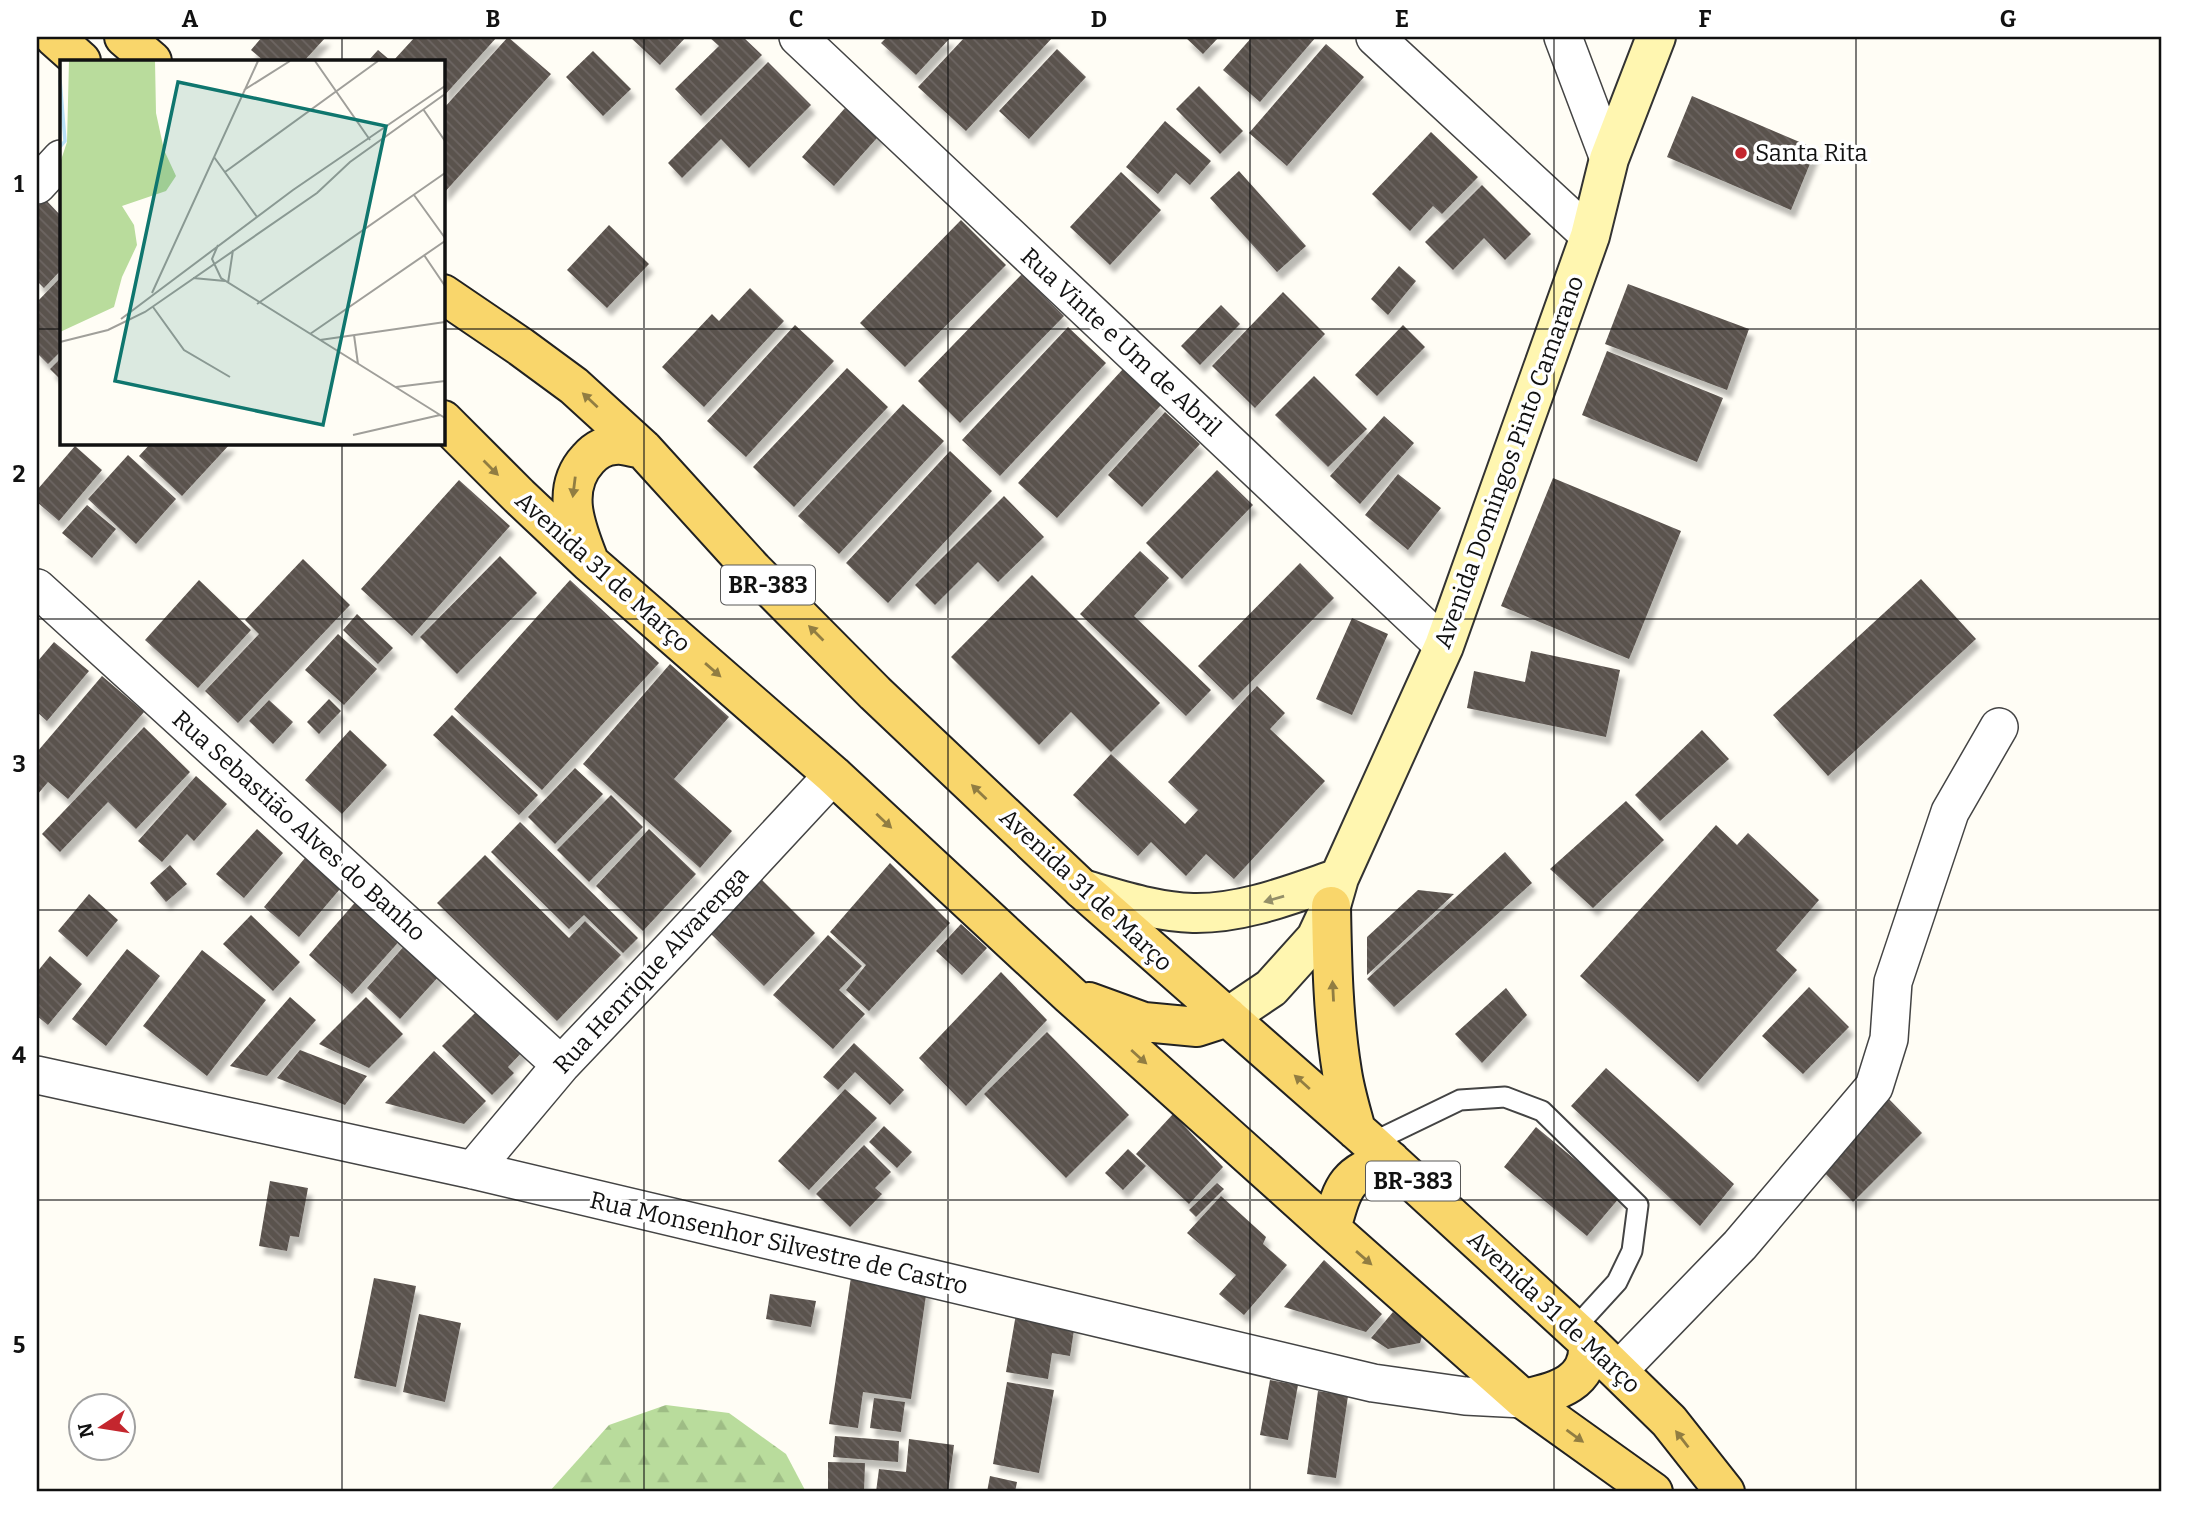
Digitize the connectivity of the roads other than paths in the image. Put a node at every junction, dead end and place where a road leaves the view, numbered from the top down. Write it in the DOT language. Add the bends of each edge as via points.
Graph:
graph roads {
  1 [pos="54,37"];
  2 [pos="798,37"];
  3 [pos="1375,37"];
  4 [pos="1563,37"];
  5 [pos="1656,37"];
  6 [pos="80,60"];
  7 [pos="1609,159"];
  8 [pos="60,160"];
  9 [pos="37,185"];
  10 [pos="1590,236"];
  11 [pos="444,295"];
  12 [pos="444,421"];
  13 [pos="643,449"];
  14 [pos="590,563"];
  15 [pos="37,588"];
  16 [pos="1444,646"];
  17 [pos="1998,727"];
  18 [pos="833,775"];
  19 [pos="1082,889"];
  20 [pos="1335,892"];
  21 [pos="1070,995"];
  22 [pos="1228,1017"];
  23 [pos="561,1065"];
  24 [pos="37,1075"];
  25 [pos="1372,1144"];
  26 [pos="472,1170"];
  27 [pos="1331,1229"];
  28 [pos="1581,1335"];
  29 [pos="1618,1371"];
  30 [pos="1523,1399"];
  31 [pos="1653,1492"];
  32 [pos="1725,1492"];
  1 -- 6 [label="main road"];
  2 -- 16 [label="street, Rua Vinte e Um de Abril"];
  3 -- 10 [label="street"];
  4 -- 7 [label="street"];
  5 -- 7 [label="main road, Avenida Domingos Pinto Camarano"];
  7 -- 10 [label="main road, Avenida Domingos Pinto Camarano"];
  8 -- 9 [label="street"];
  10 -- 16 [label="main road, Avenida Domingos Pinto Camarano"];
  13 -- 11 [label="main road, Avenida 31 de Março / BR-383, one-way" via="574,386"];
  12 -- 14 [label="main road, Avenida 31 de Março, one-way"];
  13 -- 14 [label="main road, one-way" via="616,444 600,448 576,474 576,527"];
  19 -- 13 [label="main road, Avenida 31 de Março / BR-383, one-way" via="753,570"];
  14 -- 18 [label="main road, Avenida 31 de Março, one-way"];
  15 -- 23 [label="street, Rua Sebastião Alves do Banho"];
  16 -- 20 [label="main road, Avenida Domingos Pinto Camarano"];
  17 -- 29 [label="street" via="1950,812 1893,982 1889,1039 1874,1087 1740,1245"];
  18 -- 21 [label="main road, Avenida 31 de Março, one-way"];
  18 -- 23 [label="street, Rua Henrique Alvarenga"];
  20 -- 19 [label="main road, one-way" via="1193,913"];
  19 -- 22 [label="main road, Avenida 31 de Março / BR-383"];
  20 -- 22 [label="main road, Avenida Domingos Pinto Camarano" via="1316,938 1271,988"];
  25 -- 20 [label="main road, one-way" via="1342,1074 1333,995"];
  21 -- 22 [label="main road" via="1144,1021 1197,1027"];
  21 -- 27 [label="main road, Avenida 31 de Março, one-way"];
  25 -- 22 [label="main road, Avenida 31 de Março / BR-383, one-way"];
  23 -- 26 [label="street, Rua Henrique Alvarenga"];
  24 -- 26 [label="street, Rua Monsenhor Silvestre de Castro"];
  25 -- 27 [label="main road" via="1366,1167 1349,1181 1339,1200"];
  25 -- 28 [label="main road, Avenida 31 de Março / BR-383"];
  25 -- 28 [label="lane" via="1460,1100 1505,1097 1542,1111 1638,1205 1633,1251"];
  26 -- 30 [label="street, Rua Monsenhor Silvestre de Castro" via="1373,1382 1465,1396"];
  27 -- 30 [label="main road, Avenida 31 de Março, one-way"];
  28 -- 29 [label="main road, Avenida 31 de Março / BR-383"];
  28 -- 30 [label="main road" via="1589,1355 1576,1378 1550,1394"];
  32 -- 29 [label="main road, Avenida 31 de Março / BR-383, one-way" via="1669,1421"];
  30 -- 31 [label="main road, Avenida 31 de Março, one-way"];
}
